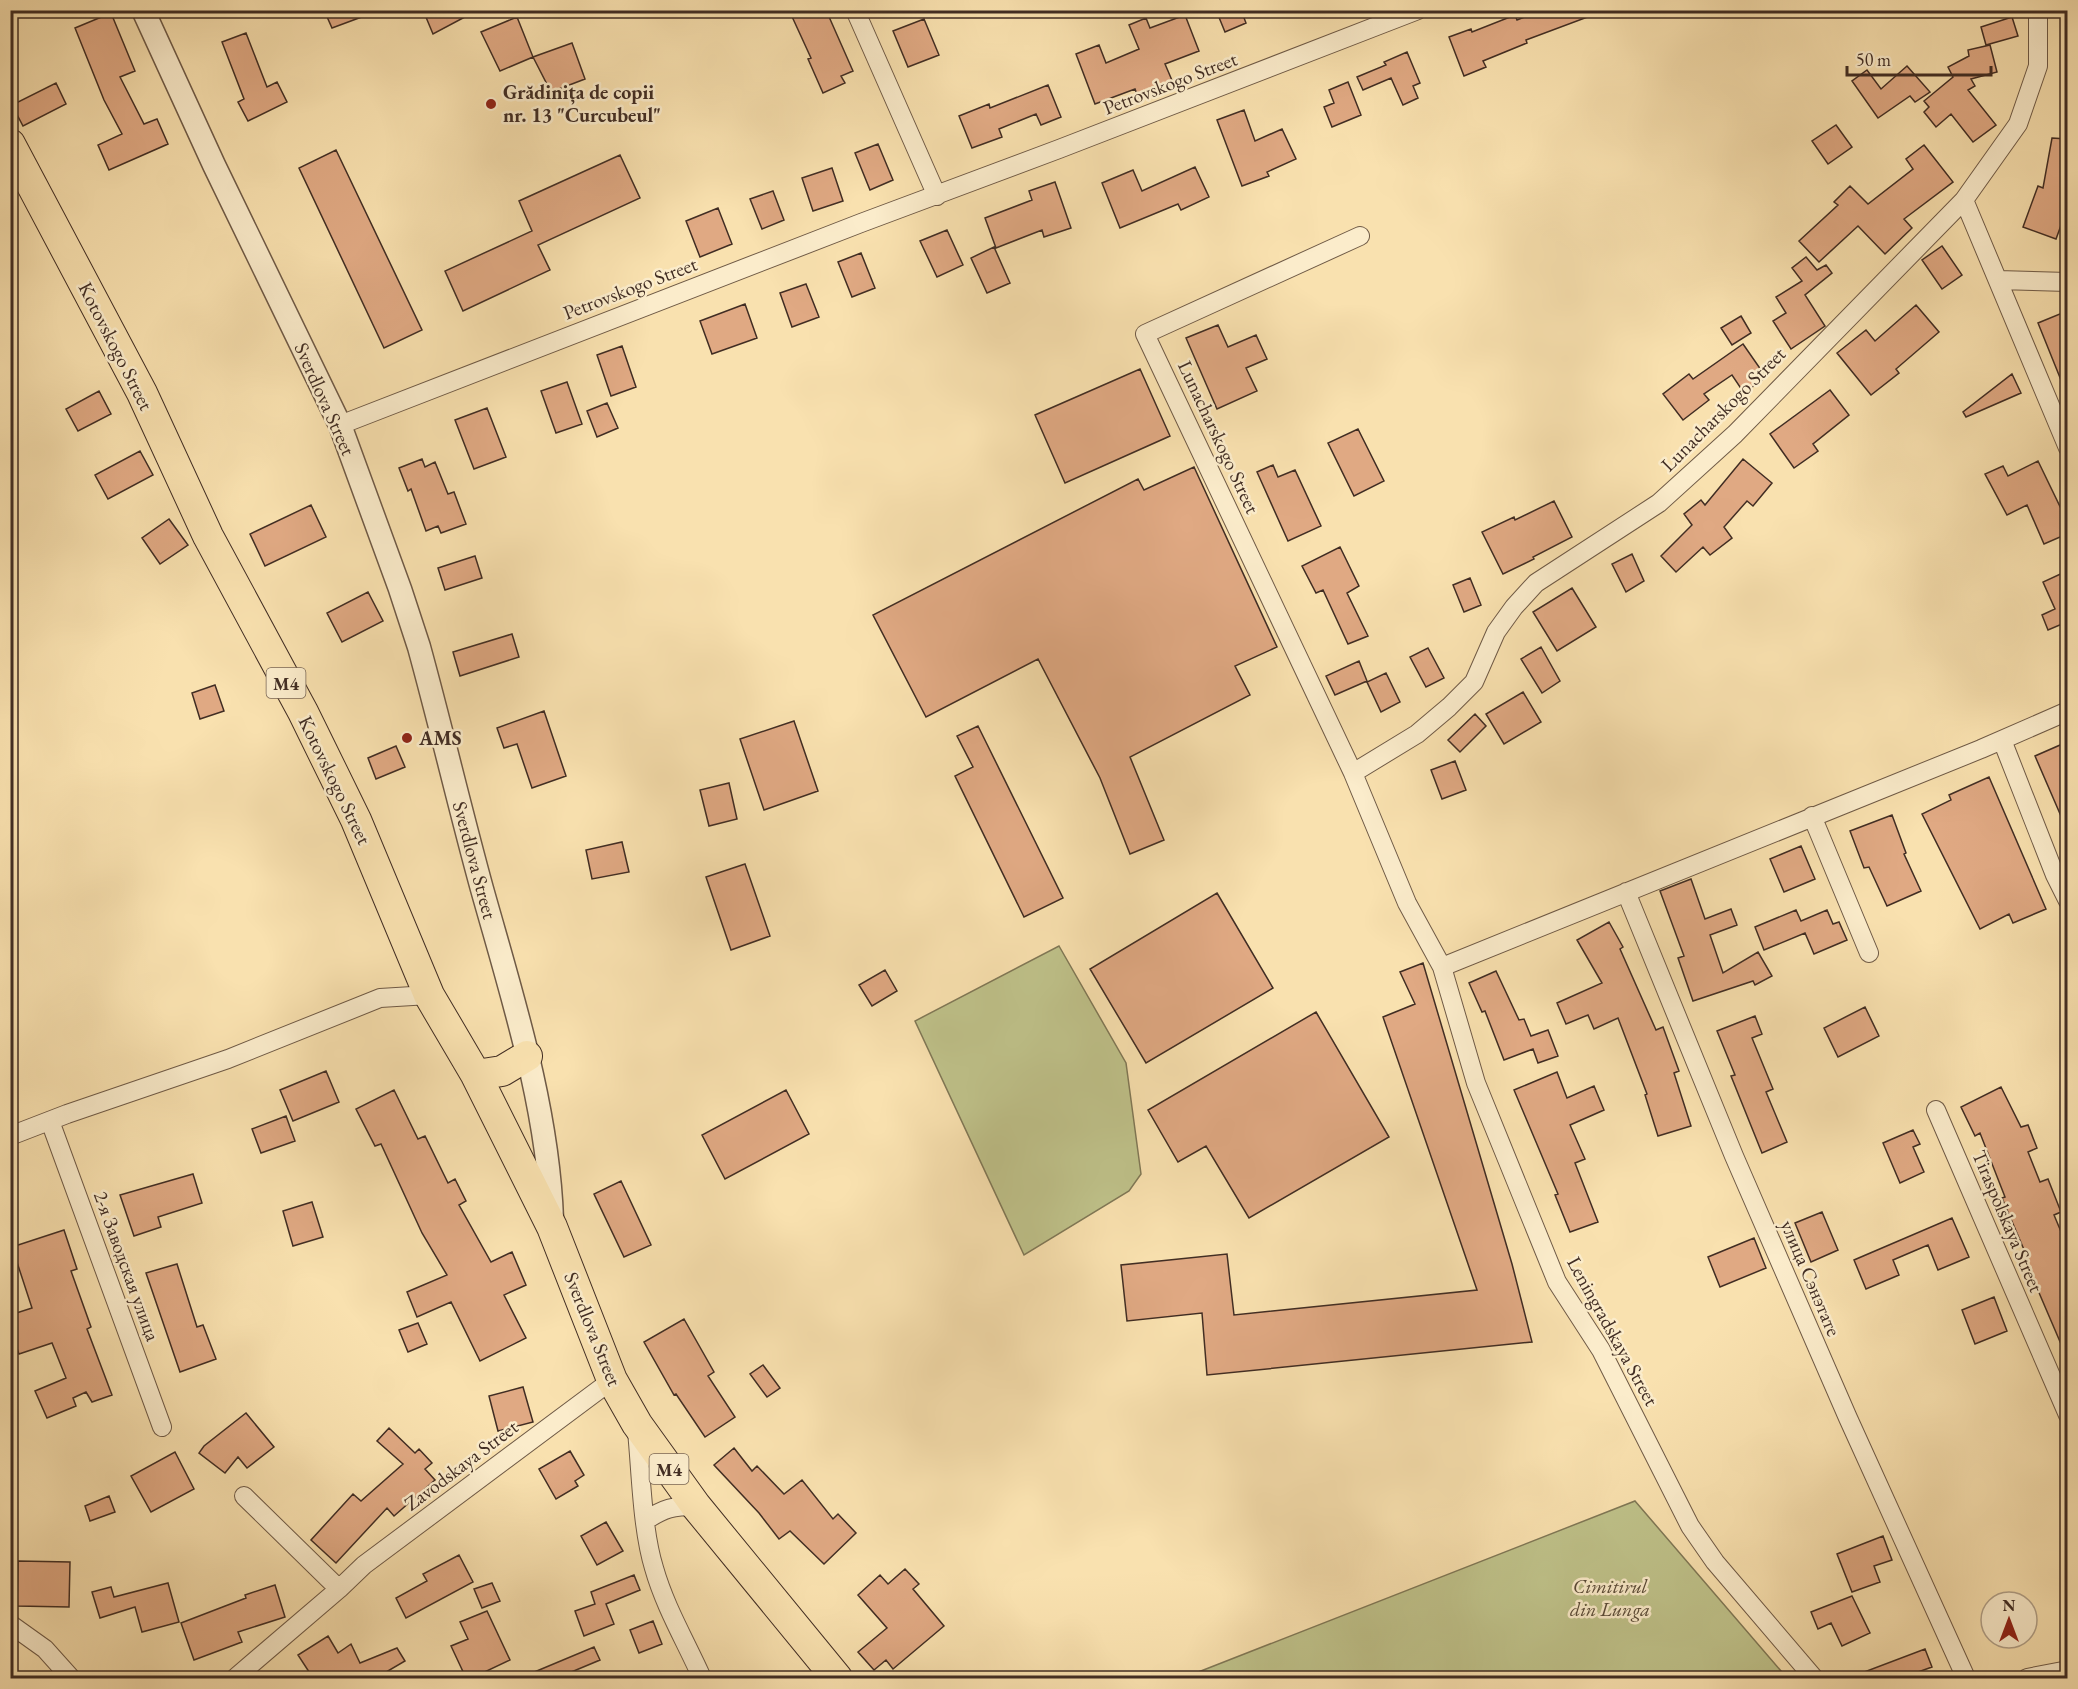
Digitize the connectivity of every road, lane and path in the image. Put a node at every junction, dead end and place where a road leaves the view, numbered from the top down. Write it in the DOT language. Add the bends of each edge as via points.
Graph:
graph roads {
  1 [pos="143,10"];
  2 [pos="855,10"];
  3 [pos="1418,10"];
  4 [pos="2038,10"];
  5 [pos="10,144"];
  6 [pos="937,196"];
  7 [pos="1964,200"];
  8 [pos="1360,236"];
  9 [pos="1998,280"];
  10 [pos="2067,282"];
  11 [pos="340,425"];
  12 [pos="2067,448"];
  13 [pos="2067,711"];
  14 [pos="2002,740"];
  15 [pos="1353,773"];
  16 [pos="1812,816"];
  17 [pos="1626,892"];
  18 [pos="2067,901"];
  19 [pos="1869,952"];
  20 [pos="1442,967"];
  21 [pos="429,995"];
  22 [pos="527,1056"];
  23 [pos="476,1076"];
  24 [pos="1935,1110"];
  25 [pos="50,1121"];
  26 [pos="10,1136"];
  27 [pos="552,1227"];
  28 [pos="612,1380"];
  29 [pos="2067,1415"];
  30 [pos="637,1424"];
  31 [pos="162,1427"];
  32 [pos="244,1496"];
  33 [pos="696,1506"];
  34 [pos="645,1521"];
  35 [pos="339,1589"];
  36 [pos="10,1624"];
  37 [pos="2067,1670"];
  38 [pos="71,1678"];
  39 [pos="235,1678"];
  40 [pos="702,1678"];
  41 [pos="837,1678"];
  42 [pos="1814,1678"];
  43 [pos="1966,1678"];
  44 [pos="2026,1678"];
  1 -- 11 [label="street, Sverdlova Street"];
  2 -- 6 [label="street"];
  3 -- 6 [label="street, Petrovskogo Street"];
  4 -- 7 [label="street, Lunacharskogo Street" via="2038,66 2018,124"];
  5 -- 21 [label="highway, Kotovskogo Street / M4" via="142,393 208,536 337,781"];
  6 -- 11 [label="street, Petrovskogo Street"];
  7 -- 9 [label="street"];
  7 -- 15 [label="street, Lunacharskogo Street" via="1735,434 1659,503 1536,583 1496,632 1474,682 1449,707 1417,734"];
  8 -- 15 [label="street, Lunacharskogo Street" via="1145,334"];
  9 -- 10 [label="street"];
  9 -- 12 [label="street"];
  11 -- 22 [label="street, Sverdlova Street" via="419,647"];
  13 -- 14 [label="street"];
  14 -- 16 [label="street"];
  14 -- 18 [label="street"];
  15 -- 20 [label="street, Lunacharskogo Street" via="1407,903"];
  16 -- 17 [label="street"];
  16 -- 19 [label="street"];
  17 -- 20 [label="street"];
  17 -- 43 [label="street, улица Сэнэтате" via="1743,1178"];
  20 -- 42 [label="street, Leningradskaya Street" via="1476,1083 1557,1282 1601,1350 1690,1526 1715,1562"];
  21 -- 23 [label="highway, Kotovskogo Street / M4"];
  21 -- 25 [label="street" via="380,998 228,1059"];
  22 -- 23 [label="highway" via="502,1071"];
  22 -- 27 [label="street, Sverdlova Street" via="542,1129"];
  23 -- 27 [label="highway, Kotovskogo Street / M4"];
  24 -- 29 [label="street, Tiraspolskaya Street"];
  25 -- 26 [label="street"];
  25 -- 31 [label="street, 2-я Заводская улица"];
  27 -- 28 [label="highway, Sverdlova Street / M4"];
  28 -- 30 [label="highway, Sverdlova Street / M4"];
  28 -- 35 [label="street, Zavodskaya Street" via="364,1565"];
  30 -- 33 [label="highway, Sverdlova Street / M4"];
  30 -- 34 [label="street"];
  32 -- 35 [label="street"];
  33 -- 34 [label="street" via="674,1506"];
  33 -- 41 [label="highway, Sverdlova Street / M4"];
  34 -- 40 [label="street" via="653,1567"];
  35 -- 39 [label="street, Zavodskaya Street"];
  36 -- 38 [label="street" via="45,1649"];
  37 -- 44 [label="street"];
}
